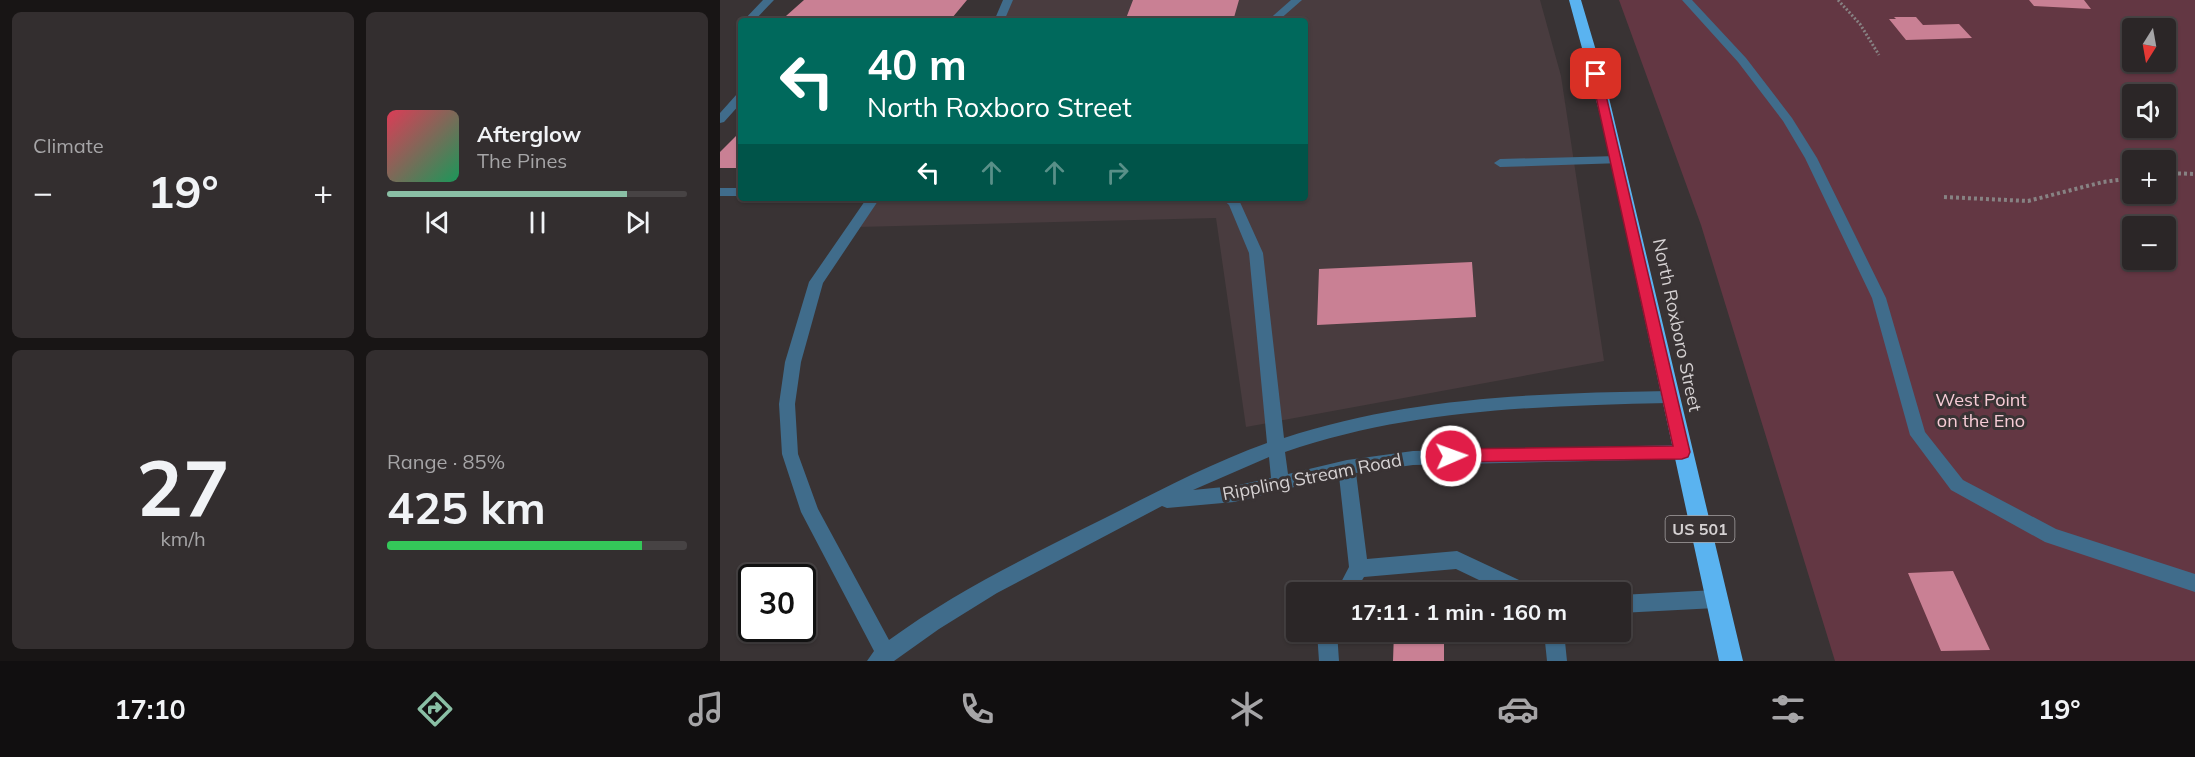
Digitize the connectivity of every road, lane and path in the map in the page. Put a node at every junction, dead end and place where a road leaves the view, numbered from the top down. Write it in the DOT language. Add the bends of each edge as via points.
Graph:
graph roads {
  1 [pos="769,0"];
  2 [pos="1008,0"];
  3 [pos="1297,0"];
  4 [pos="1575,0"];
  5 [pos="1687,0"];
  6 [pos="1838,0"];
  7 [pos="751,18"];
  8 [pos="1000,18"];
  9 [pos="1276,18"];
  10 [pos="1879,55"];
  11 [pos="738,99"];
  12 [pos="720,120"];
  13 [pos="1618,160"];
  14 [pos="1500,163"];
  15 [pos="2176,173"];
  16 [pos="2195,174"];
  17 [pos="2122,179"];
  18 [pos="720,192"];
  19 [pos="738,192"];
  20 [pos="1944,197"];
  21 [pos="872,201"];
  22 [pos="1231,201"];
  23 [pos="1669,397"];
  24 [pos="1276,447"];
  25 [pos="1682,452"];
  26 [pos="1347,467"];
  27 [pos="1280,483"];
  28 [pos="1158,501"];
  29 [pos="1359,569"];
  30 [pos="1351,582"];
  31 [pos="1502,582"];
  32 [pos="2195,583"];
  33 [pos="1716,599"];
  34 [pos="1631,603"];
  35 [pos="1328,642"];
  36 [pos="1555,642"];
  37 [pos="881,658"];
  38 [pos="1329,661"];
  39 [pos="1557,661"];
  40 [pos="1731,661"];
  1 -- 7 [label="street"];
  2 -- 8 [label="street"];
  3 -- 9 [label="street"];
  4 -- 13 [label="highway, North Roxboro Street / US 501"];
  5 -- 32 [label="street" via="1742,60 1788,120 1816,166 1879,298 1918,435 1957,485 2051,536"];
  6 -- 10 [label="path" via="1860,24"];
  11 -- 12 [label="street"];
  13 -- 14 [label="street"];
  13 -- 23 [label="highway, North Roxboro Street / US 501"];
  15 -- 16 [label="path"];
  17 -- 20 [label="path" via="2028,201"];
  18 -- 19 [label="street"];
  21 -- 37 [label="street" via="816,282 793,362 787,405 790,454 810,512"];
  22 -- 24 [label="street" via="1256,253"];
  23 -- 24 [label="street, Rippling Stream Road" via="1490,404 1425,412 1348,427"];
  23 -- 25 [label="highway, North Roxboro Street / US 501"];
  24 -- 27 [label="street"];
  24 -- 28 [label="street, Rippling Stream Road" via="1224,467"];
  25 -- 26 [label="street, Rippling Stream Road" via="1470,455"];
  25 -- 33 [label="highway, North Roxboro Street / US 501"];
  26 -- 27 [label="street, Rippling Stream Road"];
  26 -- 29 [label="street"];
  27 -- 28 [label="street, Rippling Stream Road" via="1234,494"];
  28 -- 37 [label="street, Rippling Stream Road" via="1018,571"];
  29 -- 30 [label="street"];
  29 -- 31 [label="street" via="1457,560"];
  33 -- 34 [label="street"];
  33 -- 40 [label="highway, North Roxboro Street / US 501"];
  35 -- 38 [label="street"];
  36 -- 39 [label="street"];
}
